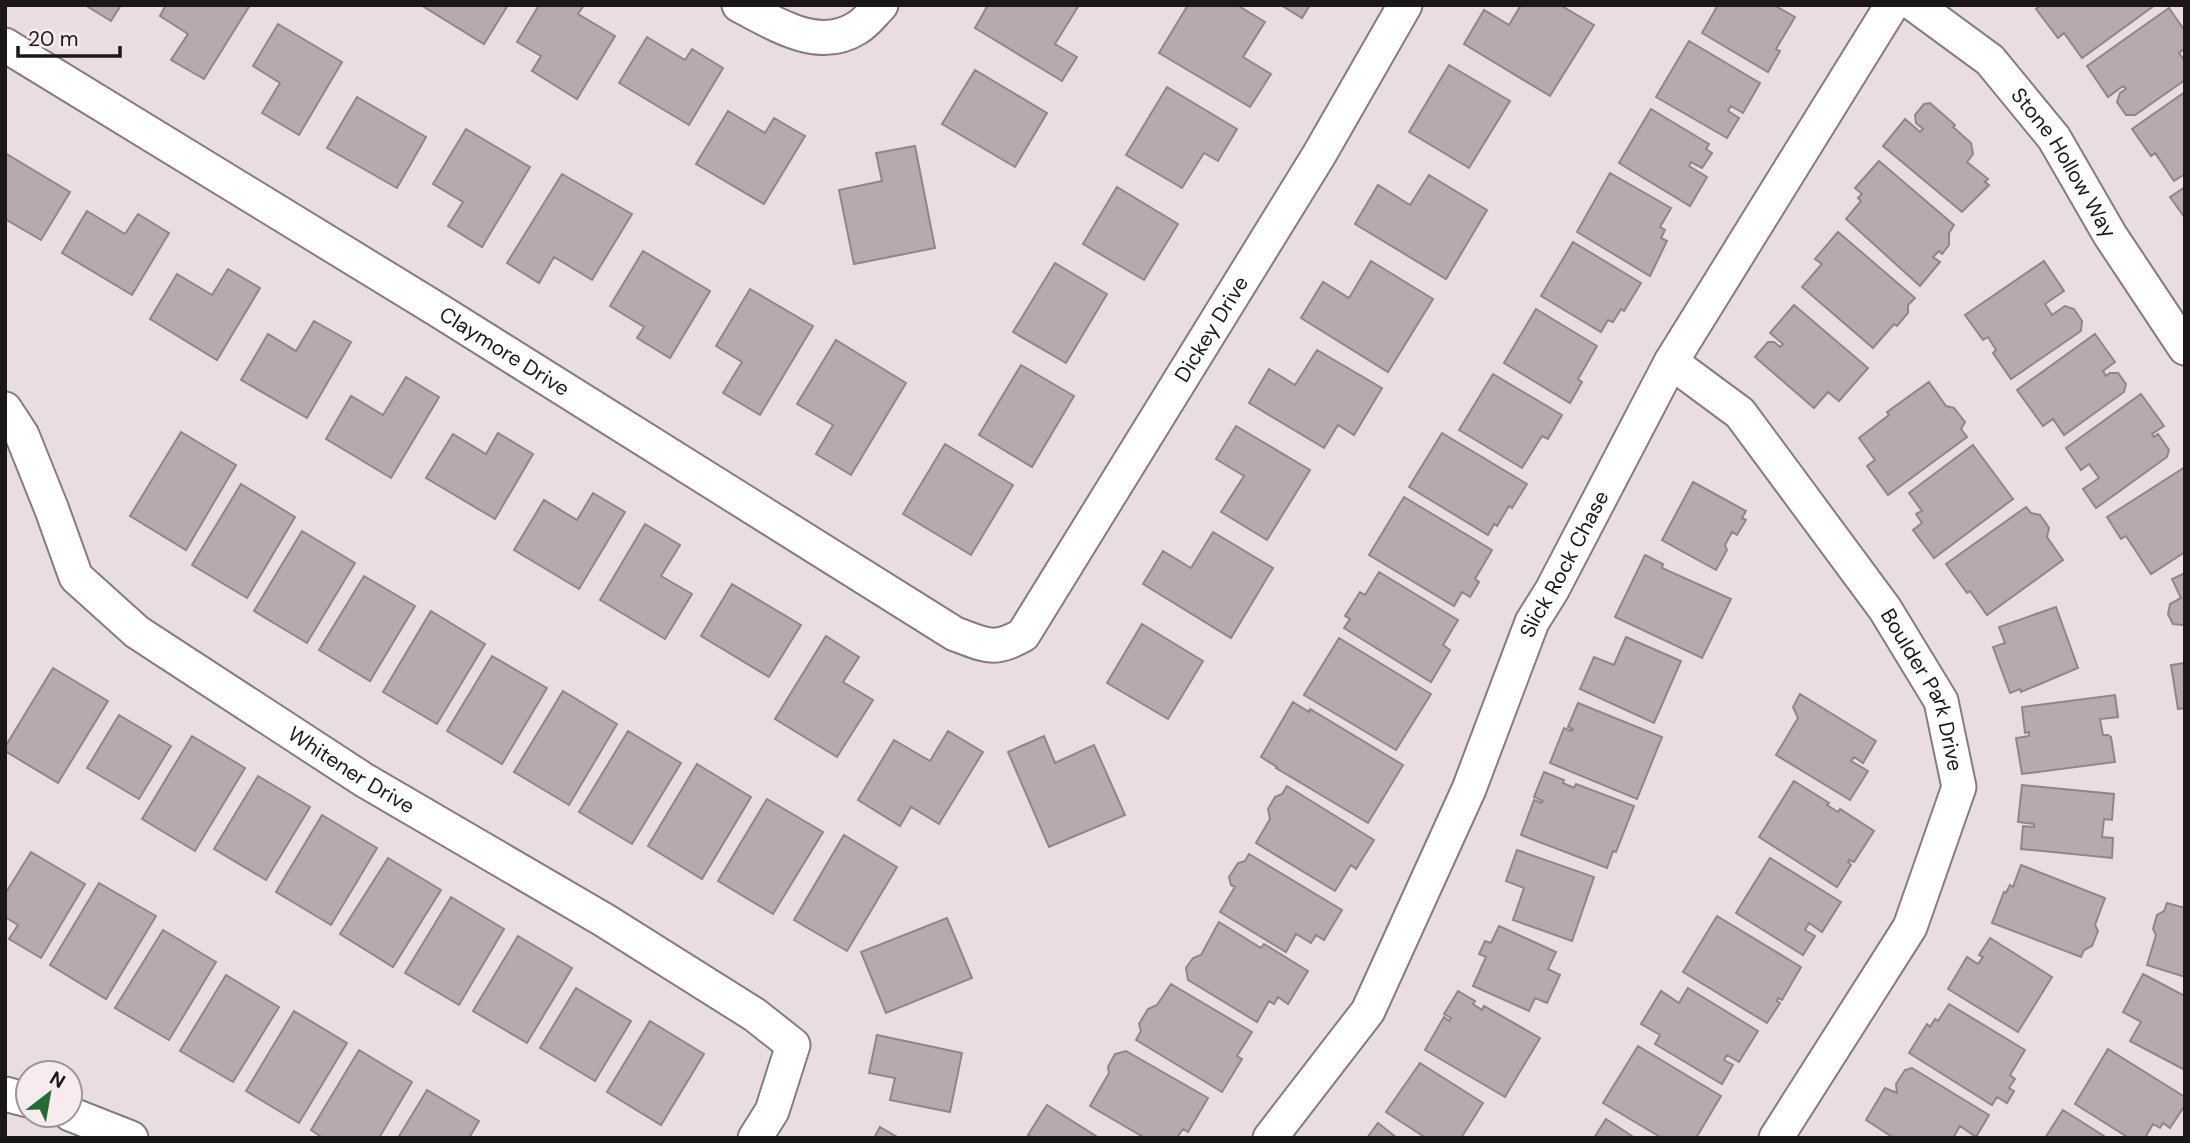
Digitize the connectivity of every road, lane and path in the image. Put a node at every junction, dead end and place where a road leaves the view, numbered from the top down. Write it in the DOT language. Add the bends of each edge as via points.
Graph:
graph roads {
  1 [pos="739,5"];
  2 [pos="881,5"];
  3 [pos="1405,5"];
  4 [pos="1892,5"];
  5 [pos="1915,5"];
  6 [pos="5,45"];
  7 [pos="2185,348"];
  8 [pos="1671,362"];
  9 [pos="5,409"];
  10 [pos="1009,643"];
  11 [pos="84,1120"];
  12 [pos="131,1138"];
  13 [pos="755,1138"];
  14 [pos="1270,1138"];
  15 [pos="1776,1138"];
  1 -- 2 [label="street" via="788,30 821,39 858,28"];
  3 -- 10 [label="street, Dickey Drive" via="1319,155 1031,624"];
  4 -- 8 [label="street, Slick Rock Chase"];
  5 -- 7 [label="street, Stone Hollow Way" via="1990,60 2054,138 2110,235"];
  6 -- 10 [label="street, Claymore Drive" via="956,634 990,647"];
  8 -- 14 [label="street, Slick Rock Chase" via="1532,622 1469,789 1368,1011"];
  8 -- 15 [label="street, Boulder Park Drive" via="1741,414 1885,609 1941,701 1959,787 1910,927"];
  9 -- 13 [label="street, Whitener Drive" via="22,435 76,577 137,632 364,780 743,1007 793,1045 772,1111"];
  11 -- 12 [label="street"];
}
